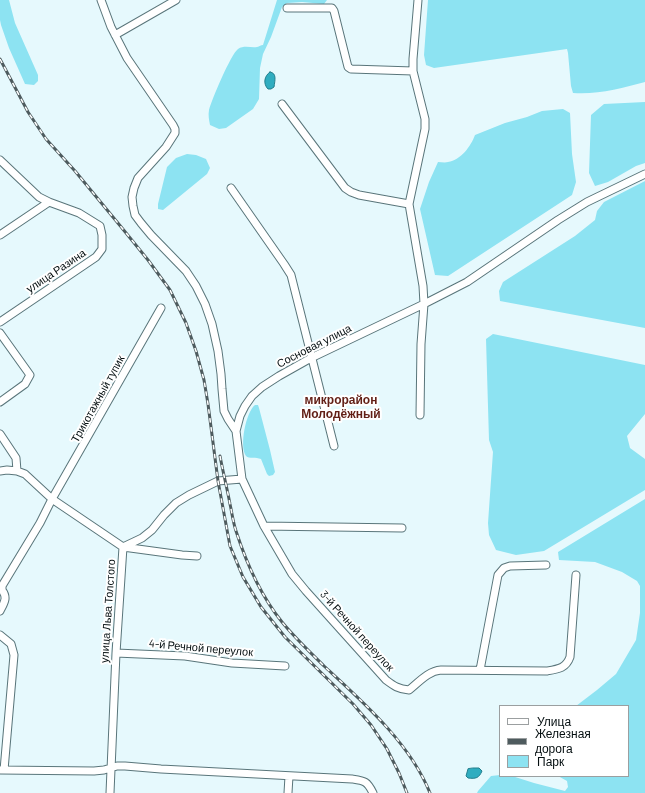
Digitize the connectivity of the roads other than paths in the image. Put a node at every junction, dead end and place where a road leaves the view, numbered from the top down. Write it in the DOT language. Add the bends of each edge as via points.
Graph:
graph roads {
  1 [pos="102,0"];
  2 [pos="176,0"];
  3 [pos="418,0"];
  4 [pos="287,8"];
  5 [pos="115,36"];
  6 [pos="413,71"];
  7 [pos="282,104"];
  8 [pos="0,160"];
  9 [pos="645,174"];
  10 [pos="232,188"];
  11 [pos="49,202"];
  12 [pos="409,204"];
  13 [pos="0,235"];
  14 [pos="424,304"];
  15 [pos="161,308"];
  16 [pos="0,322"];
  17 [pos="0,333"];
  18 [pos="312,358"];
  19 [pos="0,402"];
  20 [pos="420,415"];
  21 [pos="236,431"];
  22 [pos="0,434"];
  23 [pos="334,446"];
  24 [pos="0,471"];
  25 [pos="17,471"];
  26 [pos="242,480"];
  27 [pos="52,499"];
  28 [pos="264,526"];
  29 [pos="402,528"];
  30 [pos="123,547"];
  31 [pos="197,556"];
  32 [pos="546,565"];
  33 [pos="576,575"];
  34 [pos="0,611"];
  35 [pos="0,635"];
  36 [pos="116,653"];
  37 [pos="285,666"];
  38 [pos="480,670"];
  39 [pos="111,768"];
  40 [pos="2,770"];
  41 [pos="289,776"];
  42 [pos="110,793"];
  43 [pos="288,793"];
  44 [pos="373,793"];
  1 -- 5 [label="street"];
  2 -- 5 [label="street"];
  3 -- 6 [label="street"];
  4 -- 6 [label="street" via="332,8 348,67"];
  5 -- 21 [label="street" via="126,58 176,130 166,147 138,178 132,197 135,215 186,271 202,298 212,324 218,351 224,411"];
  6 -- 12 [label="street" via="425,119 425,135"];
  7 -- 12 [label="street" via="345,188 359,195"];
  8 -- 11 [label="street" via="39,197"];
  9 -- 14 [label="street, Сосновая улица" via="587,202 467,282"];
  10 -- 18 [label="street" via="291,275"];
  11 -- 13 [label="street"];
  11 -- 16 [label="street, улица Разина" via="80,214 100,226 102,249 96,257"];
  12 -- 14 [label="street"];
  14 -- 18 [label="street, Сосновая улица"];
  14 -- 20 [label="street"];
  15 -- 27 [label="street, Трикотажный тупик"];
  17 -- 19 [label="street" via="30,375 25,384"];
  18 -- 21 [label="street, Сосновая улица" via="279,376 252,396 240,416"];
  18 -- 23 [label="street"];
  21 -- 26 [label="street, Сосновая улица"];
  22 -- 25 [label="street" via="16,458"];
  24 -- 25 [label="street"];
  25 -- 27 [label="street" via="25,474"];
  26 -- 28 [label="street, 3-й Речной переулок"];
  26 -- 30 [label="street, улица Льва Толстого" via="218,481 189,495 176,503 142,538"];
  27 -- 30 [label="street"];
  27 -- 34 [label="street, Трикотажный тупик" via="2,586 6,599"];
  28 -- 29 [label="street"];
  28 -- 38 [label="street, 3-й Речной переулок" via="292,574 386,680 396,687 409,690 435,670"];
  30 -- 31 [label="street"];
  30 -- 36 [label="street, улица Льва Толстого"];
  32 -- 38 [label="street" via="510,566 498,575"];
  33 -- 38 [label="street, 3-й Речной переулок" via="568,663 547,671"];
  35 -- 40 [label="street" via="12,644 14,655"];
  36 -- 37 [label="street, 4-й Речной переулок" via="185,656 232,663"];
  36 -- 39 [label="street, улица Льва Толстого"];
  39 -- 40 [label="street" via="94,771"];
  39 -- 41 [label="street" via="125,766"];
  39 -- 42 [label="street, улица Льва Толстого"];
  41 -- 43 [label="street"];
  41 -- 44 [label="street" via="365,781"];
}
